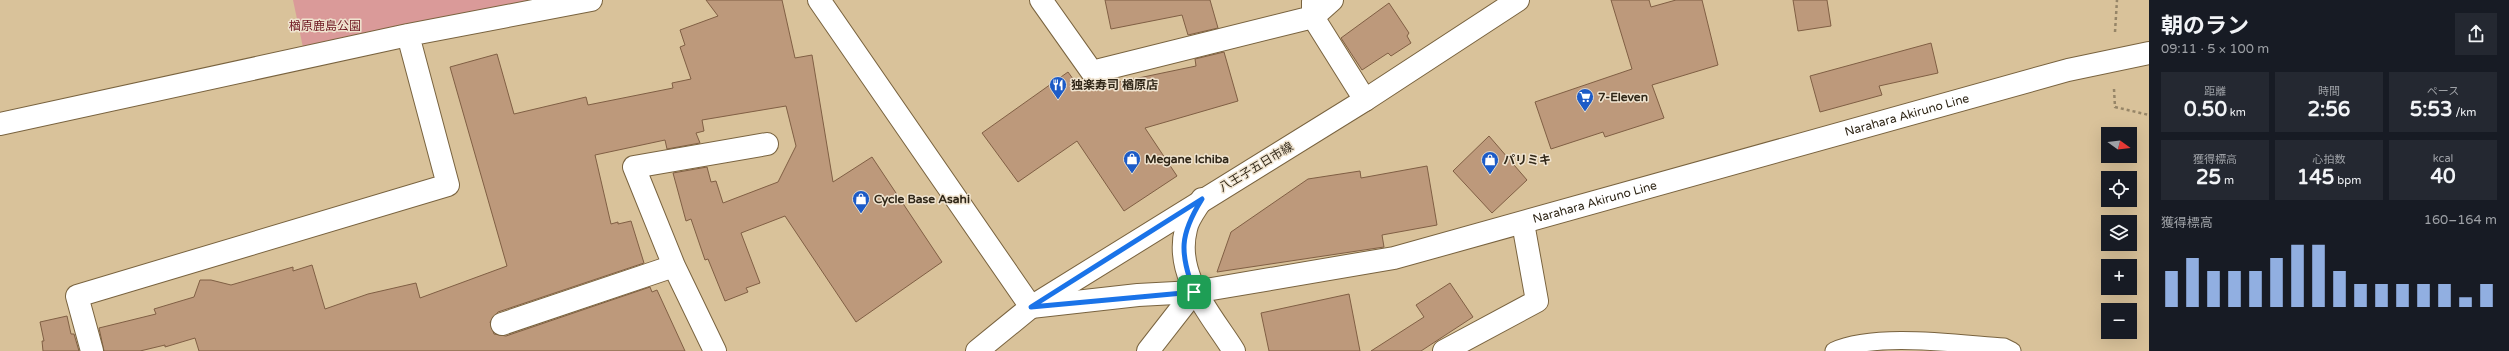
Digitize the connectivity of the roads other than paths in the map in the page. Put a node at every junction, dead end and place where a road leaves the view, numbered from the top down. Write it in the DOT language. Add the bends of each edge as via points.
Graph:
graph roads {
  1 [pos="591,0"];
  2 [pos="819,0"];
  3 [pos="1042,0"];
  4 [pos="1332,0"];
  5 [pos="1518,0"];
  6 [pos="547,3"];
  7 [pos="1313,9"];
  8 [pos="408,35"];
  9 [pos="2149,53"];
  10 [pos="1365,100"];
  11 [pos="0,124"];
  12 [pos="767,144"];
  13 [pos="1202,199"];
  14 [pos="1523,223"];
  15 [pos="674,266"];
  16 [pos="1194,292"];
  17 [pos="1031,307"];
  18 [pos="502,324"];
  19 [pos="92,351"];
  20 [pos="715,351"];
  21 [pos="977,351"];
  22 [pos="1148,351"];
  23 [pos="1234,351"];
  24 [pos="1444,351"];
  25 [pos="1834,351"];
  26 [pos="2012,351"];
  1 -- 6 [label="street"];
  2 -- 17 [label="street"];
  3 -- 7 [label="street" via="1092,72"];
  4 -- 7 [label="street"];
  5 -- 10 [label="street, 八王子五日市線"];
  6 -- 8 [label="street"];
  7 -- 10 [label="street"];
  8 -- 11 [label="street"];
  8 -- 19 [label="street" via="448,185 77,296"];
  9 -- 14 [label="street, Narahara Akiruno Line" via="2068,70"];
  10 -- 13 [label="street, 八王子五日市線"];
  12 -- 15 [label="street" via="634,168"];
  13 -- 16 [label="street" via="1186,228 1184,238 1185,257"];
  13 -- 17 [label="street, 八王子五日市線"];
  14 -- 16 [label="street, Narahara Akiruno Line" via="1394,258"];
  14 -- 24 [label="street" via="1537,301"];
  15 -- 18 [label="street"];
  15 -- 20 [label="street"];
  16 -- 17 [label="street, Narahara Akiruno Line"];
  16 -- 22 [label="street"];
  16 -- 23 [label="street"];
  17 -- 21 [label="street, 八王子五日市線"];
  25 -- 26 [label="lane" via="1846,345 1882,341 2004,346"];
}
